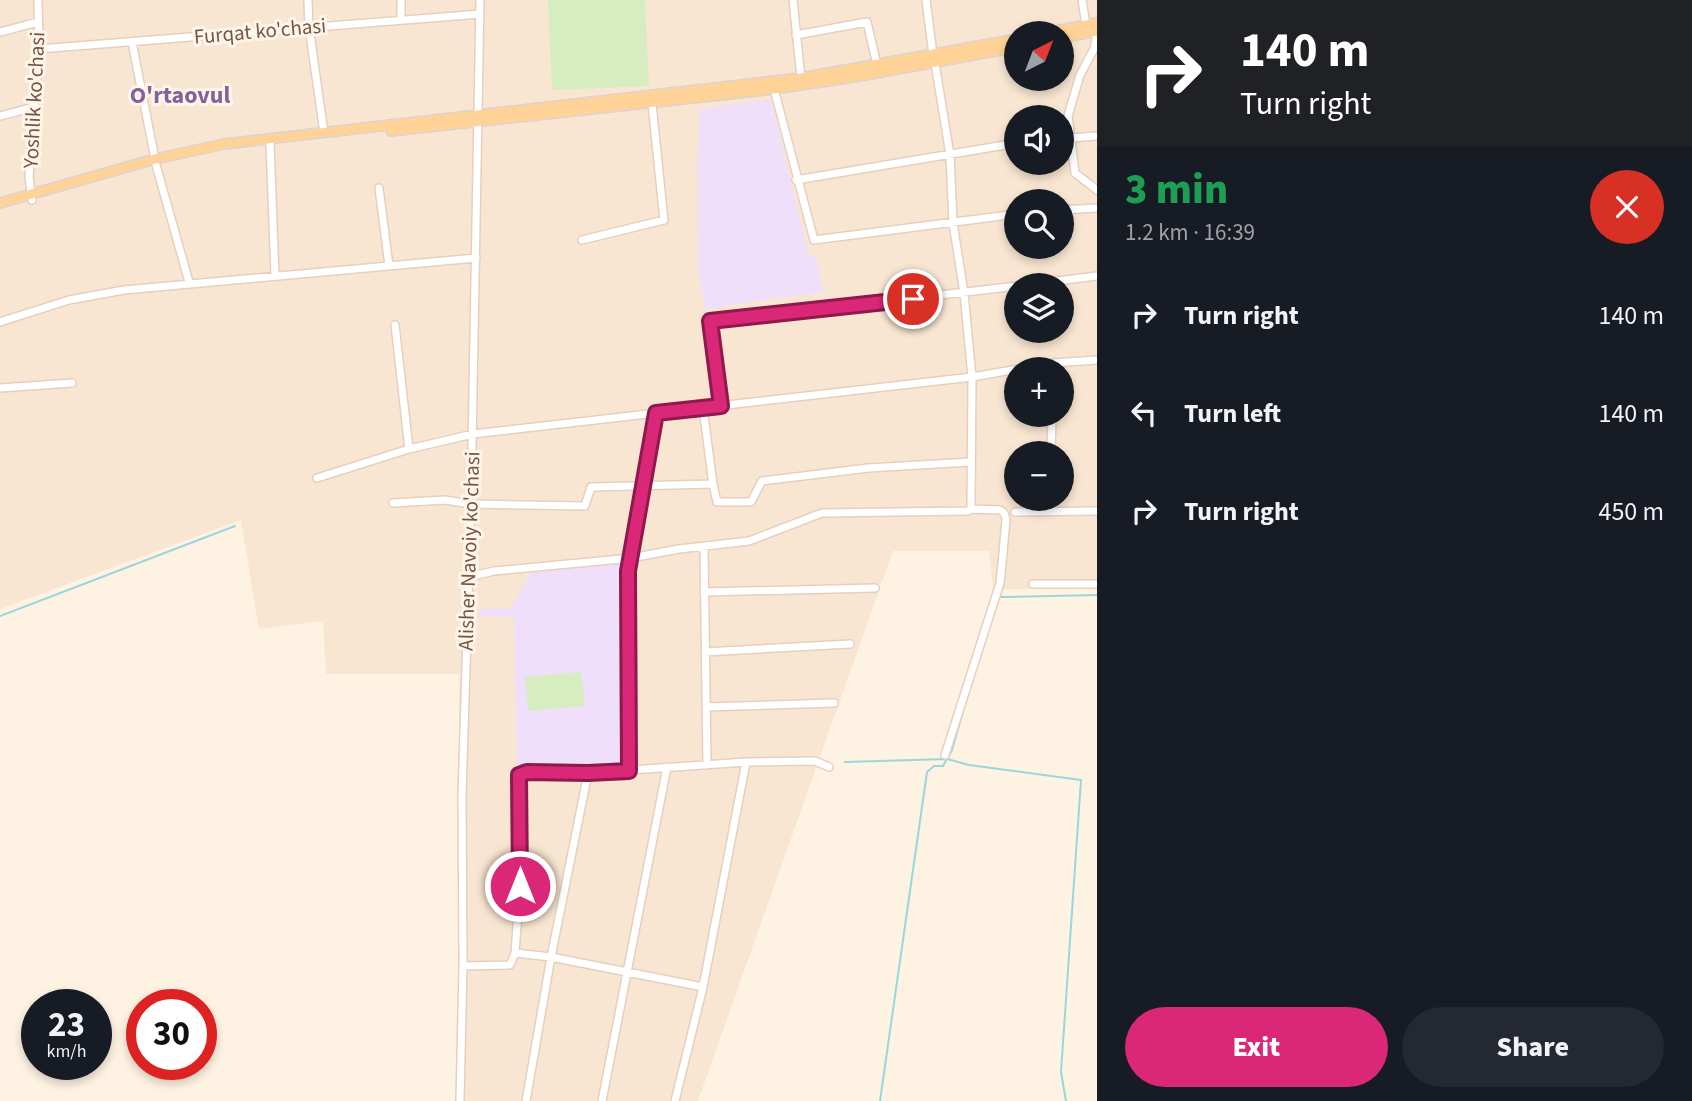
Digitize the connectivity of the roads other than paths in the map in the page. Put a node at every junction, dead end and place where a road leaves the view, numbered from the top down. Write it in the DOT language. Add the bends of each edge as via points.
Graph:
graph roads {
  1 [pos="38,0"];
  2 [pos="308,0"];
  3 [pos="401,0"];
  4 [pos="480,0"];
  5 [pos="793,0"];
  6 [pos="926,0"];
  7 [pos="1082,0"];
  8 [pos="480,14"];
  9 [pos="401,20"];
  10 [pos="38,22"];
  11 [pos="309,27"];
  12 [pos="1094,28"];
  13 [pos="1074,30"];
  14 [pos="0,32"];
  15 [pos="1074,34"];
  16 [pos="796,35"];
  17 [pos="132,42"];
  18 [pos="1004,42"];
  19 [pos="39,49"];
  20 [pos="1004,49"];
  21 [pos="934,59"];
  22 [pos="877,65"];
  23 [pos="802,78"];
  24 [pos="774,89"];
  25 [pos="652,104"];
  26 [pos="1071,105"];
  27 [pos="34,107"];
  28 [pos="0,116"];
  29 [pos="479,118"];
  30 [pos="324,133"];
  31 [pos="1097,136"];
  32 [pos="1074,140"];
  33 [pos="270,144"];
  34 [pos="1004,145"];
  35 [pos="950,155"];
  36 [pos="155,162"];
  37 [pos="1074,165"];
  38 [pos="796,180"];
  39 [pos="379,188"];
  40 [pos="1097,190"];
  41 [pos="32,197"];
  42 [pos="0,206"];
  43 [pos="1097,208"];
  44 [pos="1074,210"];
  45 [pos="1004,216"];
  46 [pos="953,223"];
  47 [pos="582,240"];
  48 [pos="476,258"];
  49 [pos="389,265"];
  50 [pos="275,275"];
  51 [pos="1097,276"];
  52 [pos="1074,279"];
  53 [pos="189,282"];
  54 [pos="1004,288"];
  55 [pos="964,293"];
  56 [pos="0,321"];
  57 [pos="395,325"];
  58 [pos="1097,360"];
  59 [pos="1074,363"];
  60 [pos="1004,373"];
  61 [pos="972,377"];
  62 [pos="72,383"];
  63 [pos="0,388"];
  64 [pos="721,406"];
  65 [pos="703,408"];
  66 [pos="656,413"];
  67 [pos="473,434"];
  68 [pos="409,449"];
  69 [pos="971,462"];
  70 [pos="317,478"];
  71 [pos="713,484"];
  72 [pos="644,485"];
  73 [pos="393,503"];
  74 [pos="471,504"];
  75 [pos="971,509"];
  76 [pos="1097,511"];
  77 [pos="1015,512"];
  78 [pos="1050,512"];
  79 [pos="704,548"];
  80 [pos="631,558"];
  81 [pos="469,577"];
  82 [pos="1033,584"];
  83 [pos="1097,584"];
  84 [pos="874,588"];
  85 [pos="704,592"];
  86 [pos="850,644"];
  87 [pos="705,652"];
  88 [pos="834,703"];
  89 [pos="706,707"];
  90 [pos="945,755"];
  91 [pos="746,762"];
  92 [pos="707,765"];
  93 [pos="667,767"];
  94 [pos="829,767"];
  95 [pos="629,771"];
  96 [pos="588,773"];
  97 [pos="515,953"];
  98 [pos="551,957"];
  99 [pos="463,966"];
  100 [pos="628,974"];
  101 [pos="703,987"];
  102 [pos="460,1101"];
  103 [pos="526,1101"];
  104 [pos="602,1101"];
  105 [pos="675,1101"];
  1 -- 10 [label="street, Yoshlik ko'chasi"];
  2 -- 11 [label="street"];
  3 -- 9 [label="street"];
  4 -- 8 [label="street, Alisher Navoiy ko'chasi"];
  5 -- 16 [label="street"];
  6 -- 21 [label="street"];
  7 -- 12 [label="street"];
  8 -- 9 [label="street, Furqat ko'chasi"];
  8 -- 29 [label="street, Alisher Navoiy ko'chasi"];
  9 -- 11 [label="street, Furqat ko'chasi"];
  10 -- 14 [label="street"];
  10 -- 19 [label="street, Yoshlik ko'chasi"];
  11 -- 17 [label="street, Furqat ko'chasi"];
  11 -- 30 [label="street"];
  12 -- 13 [label="main road"];
  12 -- 15 [label="main road"];
  12 -- 26 [label="street" via="1094,49"];
  16 -- 22 [label="street" via="867,22"];
  16 -- 23 [label="street"];
  17 -- 19 [label="street, Furqat ko'chasi"];
  17 -- 36 [label="street"];
  18 -- 21 [label="main road"];
  19 -- 27 [label="street, Yoshlik ko'chasi"];
  20 -- 21 [label="main road"];
  21 -- 22 [label="main road"];
  21 -- 24 [label="main road"];
  21 -- 35 [label="street"];
  22 -- 23 [label="main road"];
  23 -- 29 [label="main road"];
  24 -- 25 [label="main road"];
  24 -- 38 [label="street"];
  25 -- 29 [label="main road"];
  25 -- 47 [label="street" via="664,220"];
  27 -- 28 [label="street"];
  27 -- 41 [label="street, Yoshlik ko'chasi"];
  29 -- 30 [label="main road"];
  29 -- 33 [label="main road"];
  29 -- 48 [label="street, Alisher Navoiy ko'chasi"];
  30 -- 36 [label="main road" via="224,144"];
  31 -- 32 [label="street"];
  33 -- 36 [label="main road"];
  33 -- 50 [label="street"];
  34 -- 35 [label="street"];
  35 -- 38 [label="street"];
  35 -- 46 [label="street"];
  36 -- 41 [label="main road"];
  36 -- 53 [label="street"];
  37 -- 40 [label="street" via="1075,173"];
  38 -- 46 [label="street" via="814,240"];
  39 -- 49 [label="street"];
  41 -- 42 [label="main road"];
  43 -- 44 [label="street"];
  45 -- 46 [label="street"];
  46 -- 55 [label="street"];
  48 -- 49 [label="street"];
  48 -- 67 [label="street, Alisher Navoiy ko'chasi"];
  49 -- 50 [label="street"];
  50 -- 53 [label="street"];
  51 -- 52 [label="street"];
  53 -- 56 [label="street" via="69,300"];
  54 -- 55 [label="street"];
  55 -- 61 [label="street"];
  55 -- 64 [label="street" via="710,321"];
  57 -- 68 [label="street"];
  58 -- 59 [label="street"];
  60 -- 61 [label="street"];
  61 -- 64 [label="street"];
  61 -- 69 [label="street"];
  62 -- 63 [label="street"];
  64 -- 65 [label="street"];
  65 -- 66 [label="street"];
  65 -- 71 [label="street"];
  66 -- 67 [label="street"];
  66 -- 72 [label="street"];
  67 -- 68 [label="street"];
  67 -- 74 [label="street, Alisher Navoiy ko'chasi"];
  68 -- 70 [label="street"];
  69 -- 71 [label="street" via="762,481 751,502 717,502"];
  69 -- 75 [label="street"];
  71 -- 72 [label="street"];
  72 -- 74 [label="street" via="591,486 585,506"];
  72 -- 80 [label="street"];
  73 -- 74 [label="street" via="445,499"];
  74 -- 81 [label="street, Alisher Navoiy ko'chasi"];
  75 -- 79 [label="street" via="822,513 748,541"];
  75 -- 90 [label="street" via="1000,510 1006,520 1000,583"];
  76 -- 78 [label="street"];
  77 -- 78 [label="street"];
  79 -- 80 [label="street"];
  79 -- 85 [label="street"];
  80 -- 81 [label="street"];
  80 -- 95 [label="street"];
  81 -- 99 [label="street, Alisher Navoiy ko'chasi" via="462,795"];
  82 -- 83 [label="street"];
  84 -- 85 [label="street"];
  85 -- 87 [label="street"];
  86 -- 87 [label="street"];
  87 -- 89 [label="street"];
  88 -- 89 [label="street"];
  89 -- 92 [label="street"];
  91 -- 92 [label="street"];
  91 -- 94 [label="street" via="815,761"];
  91 -- 101 [label="street"];
  92 -- 93 [label="street"];
  93 -- 95 [label="street"];
  93 -- 100 [label="street"];
  95 -- 96 [label="street"];
  96 -- 97 [label="street" via="519,775"];
  96 -- 98 [label="street"];
  97 -- 98 [label="street"];
  97 -- 99 [label="street" via="510,965"];
  98 -- 100 [label="street"];
  98 -- 103 [label="street"];
  99 -- 102 [label="street, Alisher Navoiy ko'chasi"];
  100 -- 101 [label="street"];
  100 -- 104 [label="street"];
  101 -- 105 [label="street"];
}
